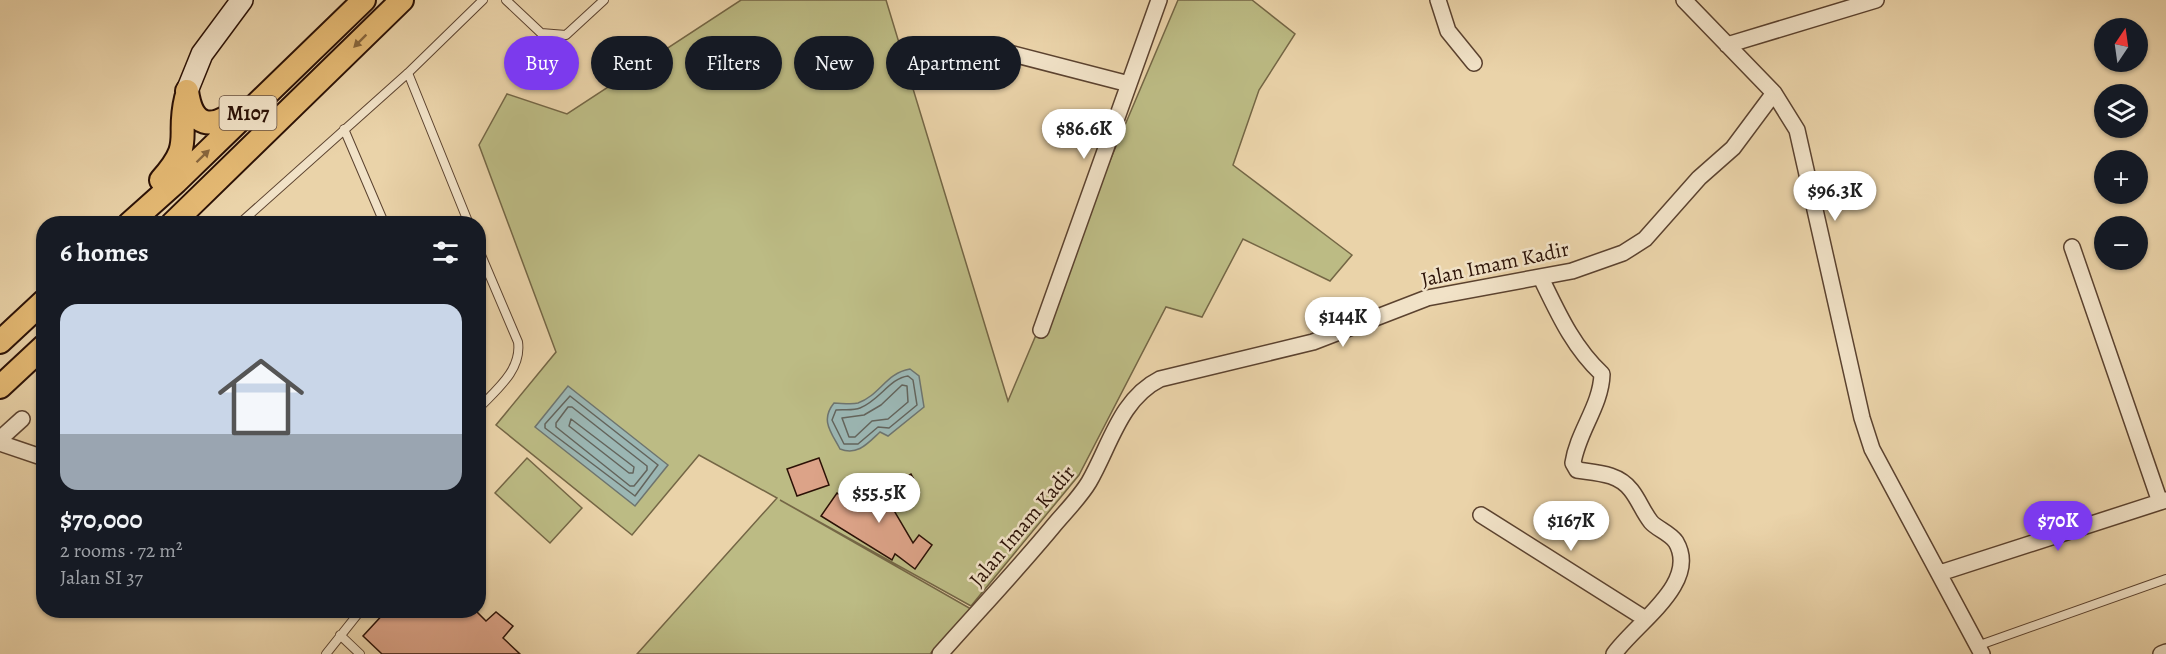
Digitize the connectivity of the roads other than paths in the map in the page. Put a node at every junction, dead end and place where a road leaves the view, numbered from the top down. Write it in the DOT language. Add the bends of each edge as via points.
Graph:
graph roads {
  1 [pos="242,0"];
  2 [pos="364,0"];
  3 [pos="402,0"];
  4 [pos="483,0"];
  5 [pos="506,0"];
  6 [pos="604,0"];
  7 [pos="1159,0"];
  8 [pos="1438,0"];
  9 [pos="1684,0"];
  10 [pos="1876,0"];
  11 [pos="337,27"];
  12 [pos="1727,45"];
  13 [pos="1021,56"];
  14 [pos="1474,63"];
  15 [pos="408,73"];
  16 [pos="1129,84"];
  17 [pos="187,91"];
  18 [pos="1774,93"];
  19 [pos="344,129"];
  20 [pos="128,216"];
  21 [pos="137,216"];
  22 [pos="180,216"];
  23 [pos="248,216"];
  24 [pos="381,216"];
  25 [pos="466,216"];
  26 [pos="2072,247"];
  27 [pos="486,267"];
  28 [pos="1541,278"];
  29 [pos="36,308"];
  30 [pos="1041,330"];
  31 [pos="0,342"];
  32 [pos="36,353"];
  33 [pos="0,387"];
  34 [pos="486,400"];
  35 [pos="22,419"];
  36 [pos="0,441"];
  37 [pos="36,455"];
  38 [pos="2163,501"];
  39 [pos="1481,515"];
  40 [pos="1940,573"];
  41 [pos="2166,579"];
  42 [pos="354,618"];
  43 [pos="1644,618"];
  44 [pos="340,635"];
  45 [pos="1980,650"];
  46 [pos="2166,652"];
  47 [pos="326,654"];
  48 [pos="360,654"];
  49 [pos="940,654"];
  50 [pos="1614,654"];
  51 [pos="2161,654"];
  1 -- 17 [label="street" via="201,54"];
  2 -- 11 [label="main road, M107"];
  3 -- 22 [label="main road, M107, one-way"];
  4 -- 15 [label="lane"];
  5 -- 6 [label="lane" via="541,33 566,35"];
  7 -- 16 [label="street"];
  8 -- 14 [label="street" via="1448,31"];
  9 -- 12 [label="street"];
  10 -- 12 [label="street"];
  11 -- 17 [label="main road" via="216,124 198,119 190,109"];
  21 -- 11 [label="main road, M107, one-way"];
  12 -- 18 [label="street"];
  13 -- 16 [label="street"];
  15 -- 19 [label="lane"];
  15 -- 25 [label="lane"];
  16 -- 30 [label="street"];
  17 -- 20 [label="main road" via="179,157"];
  18 -- 28 [label="street, Jalan Imam Kadir" via="1733,148 1699,178 1645,239 1599,262"];
  18 -- 40 [label="street" via="1797,130 1872,449"];
  19 -- 23 [label="lane"];
  19 -- 24 [label="lane"];
  26 -- 38 [label="street"];
  27 -- 34 [label="lane" via="520,353 512,371"];
  28 -- 43 [label="street" via="1563,326 1586,360 1602,374 1601,389 1576,446 1573,463 1577,470 1614,476 1630,488 1651,523 1675,540 1682,560 1680,577"];
  28 -- 49 [label="street, Jalan Imam Kadir" via="1427,298 1313,342 1160,379 1145,387 1125,412 1088,484"];
  29 -- 31 [label="main road"];
  32 -- 33 [label="main road"];
  35 -- 36 [label="street"];
  36 -- 37 [label="street"];
  38 -- 40 [label="street"];
  39 -- 43 [label="street"];
  40 -- 45 [label="street"];
  41 -- 45 [label="lane"];
  42 -- 44 [label="lane"];
  43 -- 50 [label="street"];
  44 -- 47 [label="lane"];
  44 -- 48 [label="lane"];
  46 -- 51 [label="street"];
}
